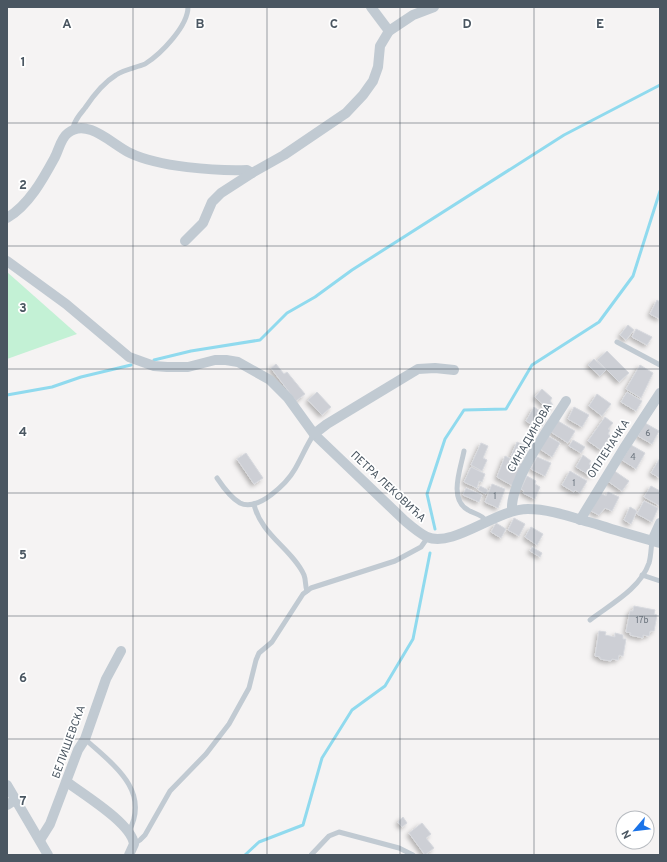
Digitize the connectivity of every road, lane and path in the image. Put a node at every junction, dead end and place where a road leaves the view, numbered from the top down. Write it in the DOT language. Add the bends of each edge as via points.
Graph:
graph roads {
  1 [pos="188,7"];
  2 [pos="371,7"];
  3 [pos="434,7"];
  4 [pos="389,32"];
  5 [pos="73,130"];
  6 [pos="252,173"];
  7 [pos="7,218"];
  8 [pos="185,241"];
  9 [pos="7,261"];
  10 [pos="618,342"];
  11 [pos="660,365"];
  12 [pos="454,370"];
  13 [pos="660,393"];
  14 [pos="566,401"];
  15 [pos="314,434"];
  16 [pos="464,451"];
  17 [pos="217,478"];
  18 [pos="254,504"];
  19 [pos="512,510"];
  20 [pos="580,520"];
  21 [pos="486,521"];
  22 [pos="660,523"];
  23 [pos="428,537"];
  24 [pos="656,542"];
  25 [pos="642,575"];
  26 [pos="660,581"];
  27 [pos="307,591"];
  28 [pos="590,620"];
  29 [pos="121,651"];
  30 [pos="85,739"];
  31 [pos="67,782"];
  32 [pos="7,785"];
  33 [pos="11,802"];
  34 [pos="129,831"];
  35 [pos="40,840"];
  36 [pos="134,844"];
  37 [pos="48,855"];
  38 [pos="129,855"];
  39 [pos="311,855"];
  40 [pos="413,855"];
  1 -- 5 [label="lane" via="186,21 179,31 150,60 117,74 104,85 83,110"];
  2 -- 4 [label="street"];
  3 -- 4 [label="street" via="412,15"];
  4 -- 6 [label="street" via="380,46 378,67 373,81 356,102 335,122"];
  5 -- 6 [label="street" via="92,130 125,151 146,160 206,169 247,170"];
  5 -- 7 [label="street" via="65,136 47,170 23,206"];
  6 -- 8 [label="street" via="216,197 203,223"];
  9 -- 15 [label="street, ПЕТРА ЛЕКОВИЋА" via="66,304 121,352 144,363 188,367 226,360 238,362 258,372 278,387"];
  10 -- 11 [label="lane"];
  12 -- 15 [label="street" via="418,369"];
  13 -- 20 [label="street, ОПЛЕНАЧКА"];
  14 -- 19 [label="street, СИНАДИНОВА" via="528,462 514,491"];
  15 -- 18 [label="lane" via="289,478 275,492"];
  15 -- 23 [label="street, ПЕТРА ЛЕКОВИЋА" via="405,521"];
  16 -- 21 [label="lane" via="457,486 458,498 466,509 482,516"];
  17 -- 18 [label="lane" via="235,499 241,503"];
  18 -- 27 [label="lane" via="264,526 304,575"];
  19 -- 20 [label="street, ПЕТРА ЛЕКОВИЋА" via="536,509"];
  19 -- 21 [label="street, ПЕТРА ЛЕКОВИЋА"];
  20 -- 24 [label="street, ПЕТРА ЛЕКОВИЋА"];
  21 -- 23 [label="street, ПЕТРА ЛЕКОВИЋА" via="447,538"];
  22 -- 24 [label="street"];
  23 -- 27 [label="lane" via="421,547 395,561"];
  24 -- 25 [label="lane"];
  25 -- 26 [label="lane"];
  25 -- 28 [label="lane" via="625,594"];
  27 -- 36 [label="lane" via="272,642 259,653 249,688 229,724 206,754 170,791 145,835"];
  29 -- 30 [label="street, БЕЛИШЕВСКА" via="98,696"];
  30 -- 31 [label="street, БЕЛИШЕВСКА" via="78,750"];
  30 -- 34 [label="lane" via="116,768 132,790 136,802 136,815"];
  31 -- 34 [label="street"];
  31 -- 35 [label="street, БЕЛИШЕВСКА" via="50,824"];
  32 -- 33 [label="street"];
  33 -- 35 [label="street"];
  34 -- 36 [label="street"];
  35 -- 37 [label="street"];
  36 -- 38 [label="street"];
  39 -- 40 [label="lane" via="329,836 339,832 399,848"];
}
